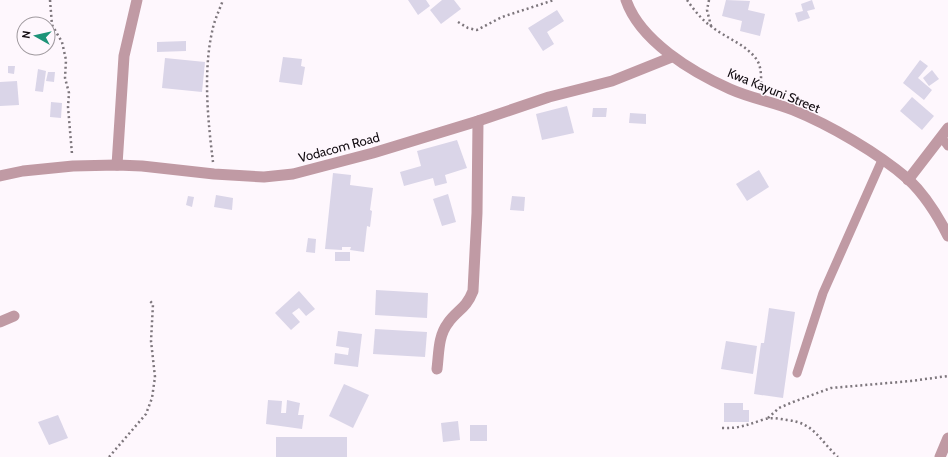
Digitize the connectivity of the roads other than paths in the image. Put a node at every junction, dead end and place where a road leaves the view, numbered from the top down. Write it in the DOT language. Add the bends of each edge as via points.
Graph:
graph roads {
  1 [pos="137,0"];
  2 [pos="626,0"];
  3 [pos="672,56"];
  4 [pos="478,121"];
  5 [pos="946,137"];
  6 [pos="882,160"];
  7 [pos="117,165"];
  8 [pos="0,176"];
  9 [pos="908,180"];
  10 [pos="948,236"];
  11 [pos="14,316"];
  12 [pos="0,322"];
  13 [pos="437,369"];
  14 [pos="797,373"];
  15 [pos="948,438"];
  16 [pos="940,457"];
  1 -- 7 [label="street" via="124,56"];
  2 -- 3 [label="street, Kwa Kayuni Street" via="636,20"];
  3 -- 4 [label="street, Vodacom Road" via="612,81 549,97"];
  3 -- 6 [label="street, Kwa Kayuni Street" via="731,89 794,111 846,136"];
  4 -- 7 [label="street, Vodacom Road" via="293,174 264,177"];
  4 -- 13 [label="street" via="473,291 469,301 448,322 443,332 439,344"];
  5 -- 9 [label="street"];
  6 -- 9 [label="street, Kwa Kayuni Street"];
  6 -- 14 [label="lane" via="823,293"];
  7 -- 8 [label="street, Vodacom Road" via="73,166"];
  9 -- 10 [label="street, Kwa Kayuni Street" via="928,203"];
  11 -- 12 [label="street"];
  15 -- 16 [label="street"];
}
